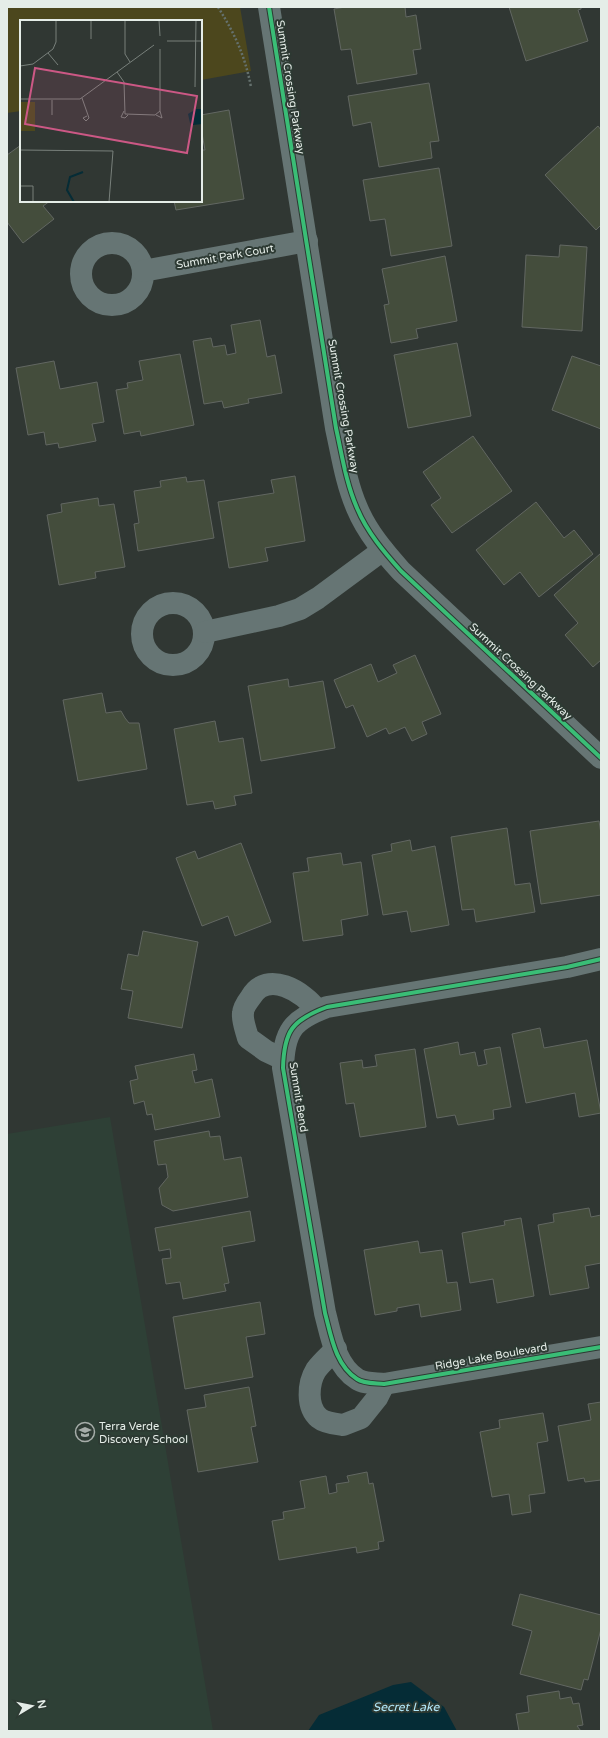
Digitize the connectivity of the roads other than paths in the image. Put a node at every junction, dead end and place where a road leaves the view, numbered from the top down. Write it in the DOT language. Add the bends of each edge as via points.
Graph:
graph roads {
  1 [pos="269,7"];
  2 [pos="307,241"];
  3 [pos="143,271"];
  4 [pos="383,550"];
  5 [pos="205,632"];
  6 [pos="601,758"];
  7 [pos="601,959"];
  8 [pos="317,1010"];
  9 [pos="284,1059"];
  10 [pos="601,1347"];
  11 [pos="336,1349"];
  12 [pos="384,1384"];
  1 -- 2 [label="street, Summit Crossing Parkway"];
  2 -- 3 [label="street, Summit Park Court"];
  2 -- 4 [label="street, Summit Crossing Parkway" via="336,428 347,476 357,508"];
  4 -- 5 [label="street" via="300,609"];
  4 -- 6 [label="street, Summit Crossing Parkway" via="418,587"];
  7 -- 8 [label="street, Summit Bend"];
  8 -- 9 [label="street, Summit Bend" via="290,1030 286,1038"];
  8 -- 9 [label="street, Summit Bend" via="310,1000 289,987 265,985 254,992 243,1013 248,1038 266,1051"];
  9 -- 11 [label="street, Summit Bend" via="283,1068 325,1313"];
  10 -- 12 [label="street, Ridge Lake Boulevard"];
  11 -- 12 [label="street, Summit Bend" via="340,1361 357,1380"];
  11 -- 12 [label="street" via="316,1370 311,1385 312,1408 319,1418 343,1426 361,1418 377,1398"];
}
